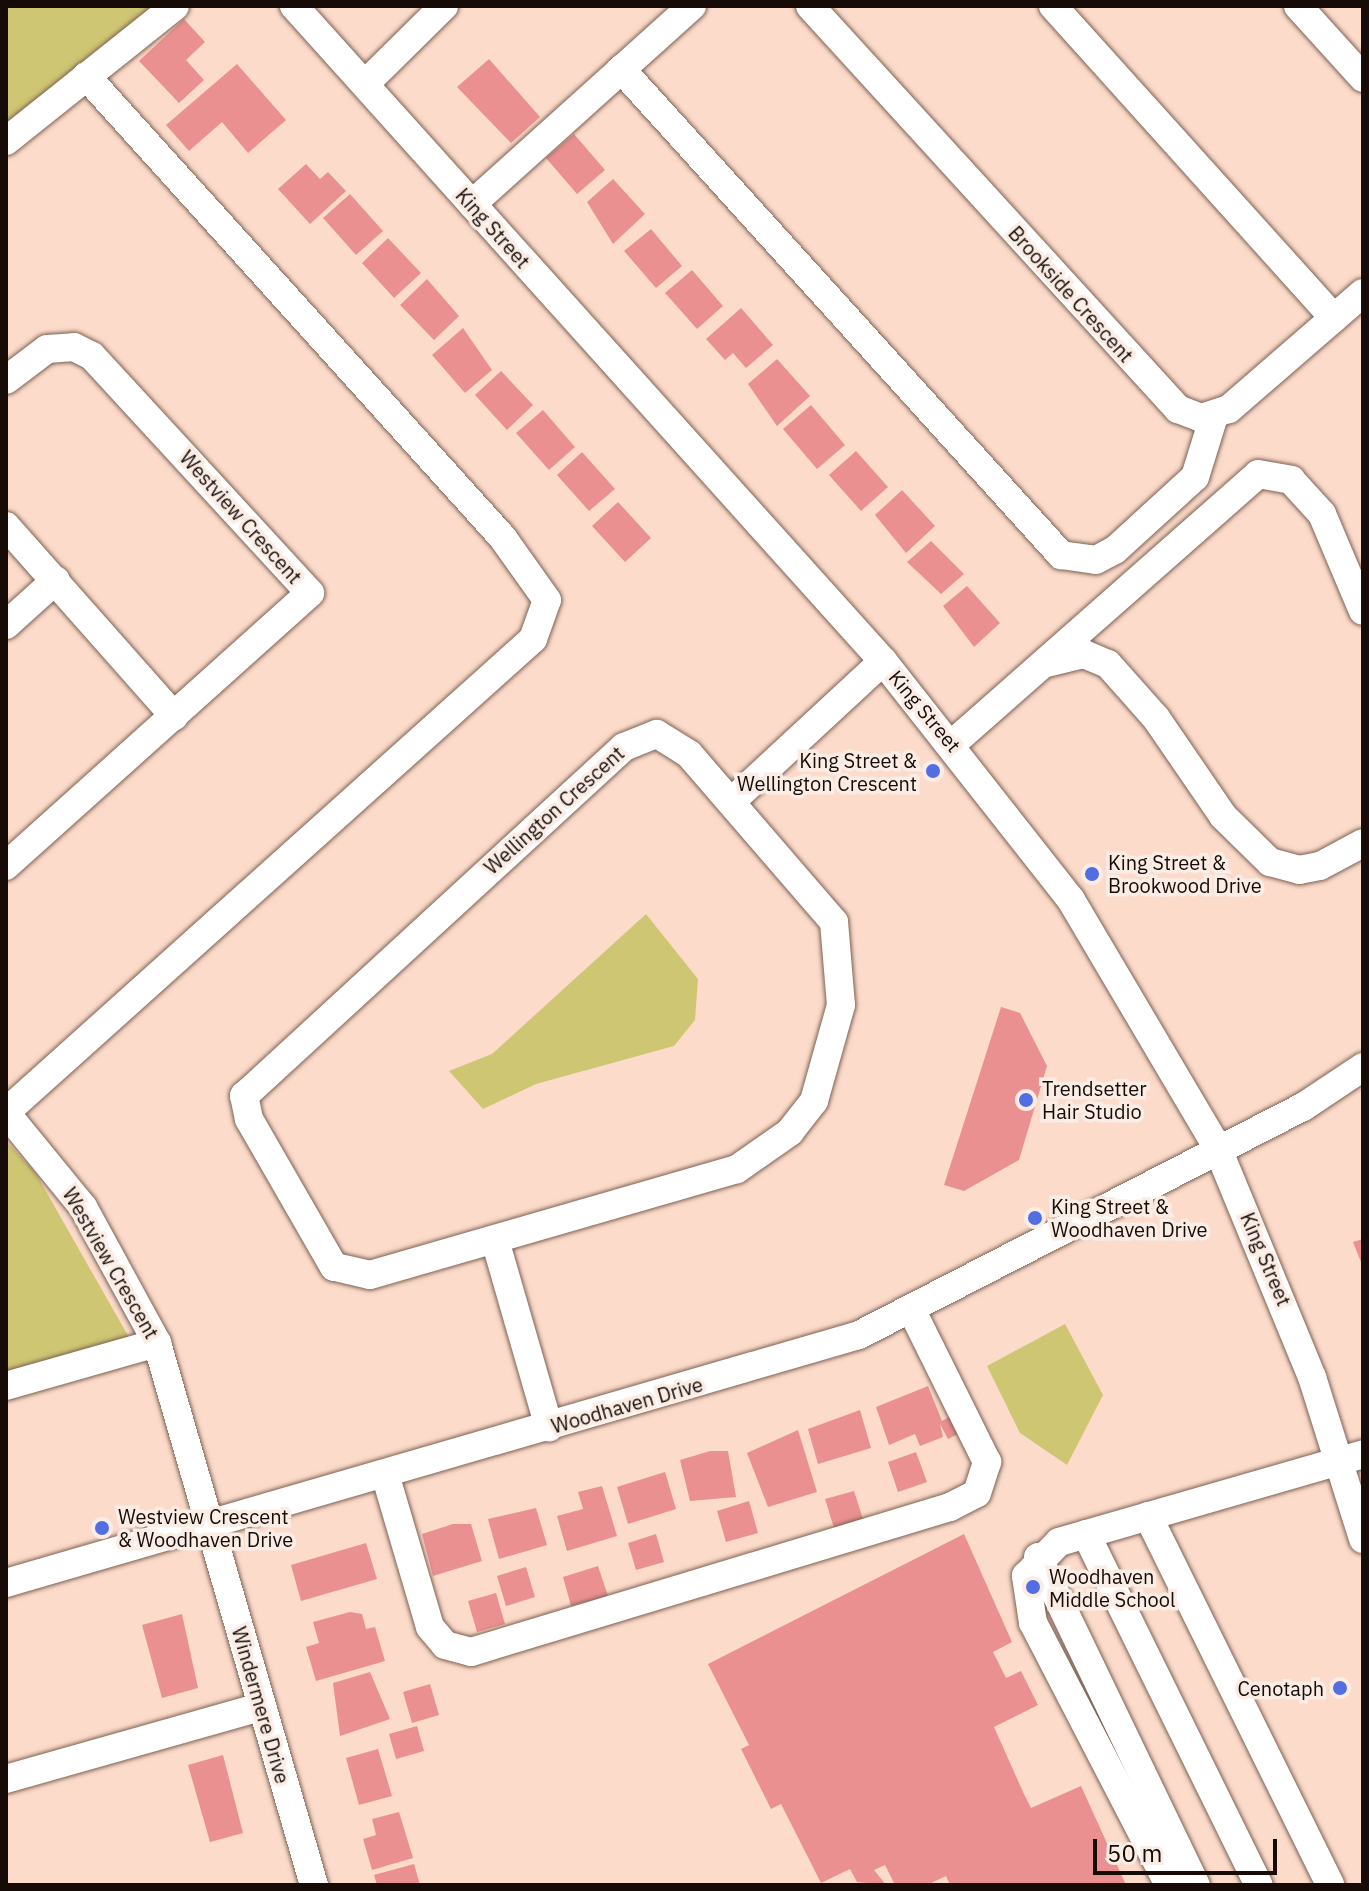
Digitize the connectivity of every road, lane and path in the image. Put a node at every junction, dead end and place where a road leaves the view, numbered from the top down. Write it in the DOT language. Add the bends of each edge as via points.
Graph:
graph roads {
  1 [pos="175,6"];
  2 [pos="294,6"];
  3 [pos="444,6"];
  4 [pos="692,6"];
  5 [pos="810,6"];
  6 [pos="1053,6"];
  7 [pos="1298,6"];
  8 [pos="621,69"];
  9 [pos="86,76"];
  10 [pos="1363,78"];
  11 [pos="365,84"];
  12 [pos="6,141"];
  13 [pos="472,204"];
  14 [pos="1363,293"];
  15 [pos="1334,318"];
  16 [pos="6,380"];
  17 [pos="1214,416"];
  18 [pos="6,526"];
  19 [pos="56,580"];
  20 [pos="1110,604"];
  21 [pos="1363,611"];
  22 [pos="6,625"];
  23 [pos="883,661"];
  24 [pos="1046,663"];
  25 [pos="1108,664"];
  26 [pos="174,716"];
  27 [pos="952,744"];
  28 [pos="732,801"];
  29 [pos="1363,843"];
  30 [pos="6,866"];
  31 [pos="1358,1081"];
  32 [pos="6,1113"];
  33 [pos="1218,1149"];
  34 [pos="495,1240"];
  35 [pos="912,1311"];
  36 [pos="157,1343"];
  37 [pos="6,1386"];
  38 [pos="549,1427"];
  39 [pos="1352,1456"];
  40 [pos="385,1474"];
  41 [pos="1148,1516"];
  42 [pos="210,1524"];
  43 [pos="1086,1534"];
  44 [pos="1363,1539"];
  45 [pos="1038,1557"];
  46 [pos="6,1583"];
  47 [pos="260,1707"];
  48 [pos="6,1779"];
  49 [pos="308,1884"];
  50 [pos="1169,1885"];
  51 [pos="1196,1885"];
  52 [pos="1259,1885"];
  53 [pos="1330,1885"];
  1 -- 9 [label="street"];
  2 -- 11 [label="street, King Street"];
  3 -- 11 [label="street"];
  4 -- 8 [label="street"];
  5 -- 17 [label="street, Brookside Crescent" via="1168,401 1189,415"];
  6 -- 15 [label="street"];
  7 -- 10 [label="street"];
  8 -- 13 [label="street"];
  8 -- 17 [label="street" via="1061,555 1096,560 1115,550 1195,477"];
  9 -- 12 [label="street"];
  9 -- 32 [label="street" via="503,538 547,600 533,639"];
  11 -- 13 [label="street, King Street"];
  13 -- 23 [label="street, King Street"];
  14 -- 15 [label="street"];
  15 -- 17 [label="street"];
  16 -- 26 [label="street, Westview Crescent" via="47,349 74,347 92,356 310,593"];
  18 -- 19 [label="street"];
  19 -- 22 [label="street"];
  19 -- 26 [label="street"];
  20 -- 21 [label="street" via="1246,481 1269,471 1291,480 1322,514"];
  20 -- 24 [label="street"];
  20 -- 25 [label="street" via="1100,633"];
  23 -- 27 [label="street, King Street"];
  23 -- 28 [label="street"];
  24 -- 25 [label="street" via="1084,654"];
  24 -- 27 [label="street"];
  25 -- 29 [label="street" via="1156,718 1223,816 1270,862 1299,870 1320,866"];
  26 -- 30 [label="street, Westview Crescent"];
  27 -- 33 [label="street, King Street" via="1071,900"];
  28 -- 34 [label="street, Wellington Crescent" via="817,895 842,949 841,1005 814,1101 790,1132 737,1169"];
  28 -- 34 [label="street, Wellington Crescent" via="674,741 657,734 635,740 244,1096 249,1119 334,1267 370,1275"];
  31 -- 33 [label="street, Woodhaven Drive"];
  32 -- 36 [label="street, Westview Crescent" via="83,1207"];
  33 -- 35 [label="street, Woodhaven Drive"];
  33 -- 39 [label="street, King Street"];
  34 -- 38 [label="street"];
  35 -- 38 [label="street, Woodhaven Drive" via="804,1354"];
  35 -- 40 [label="street" via="987,1462 977,1493 950,1507 471,1652 445,1645 430,1627"];
  36 -- 37 [label="street"];
  36 -- 42 [label="street, Westview Crescent"];
  38 -- 40 [label="street, Woodhaven Drive"];
  39 -- 41 [label="street"];
  39 -- 44 [label="street, King Street"];
  40 -- 42 [label="street, Woodhaven Drive"];
  41 -- 43 [label="street"];
  41 -- 53 [label="street"];
  42 -- 46 [label="street, Woodhaven Drive"];
  42 -- 47 [label="street, Windermere Drive"];
  43 -- 45 [label="street"];
  43 -- 52 [label="street"];
  45 -- 50 [label="street" via="1026,1576 1029,1611"];
  45 -- 51 [label="street"];
  47 -- 48 [label="street"];
  47 -- 49 [label="street, Windermere Drive"];
}
